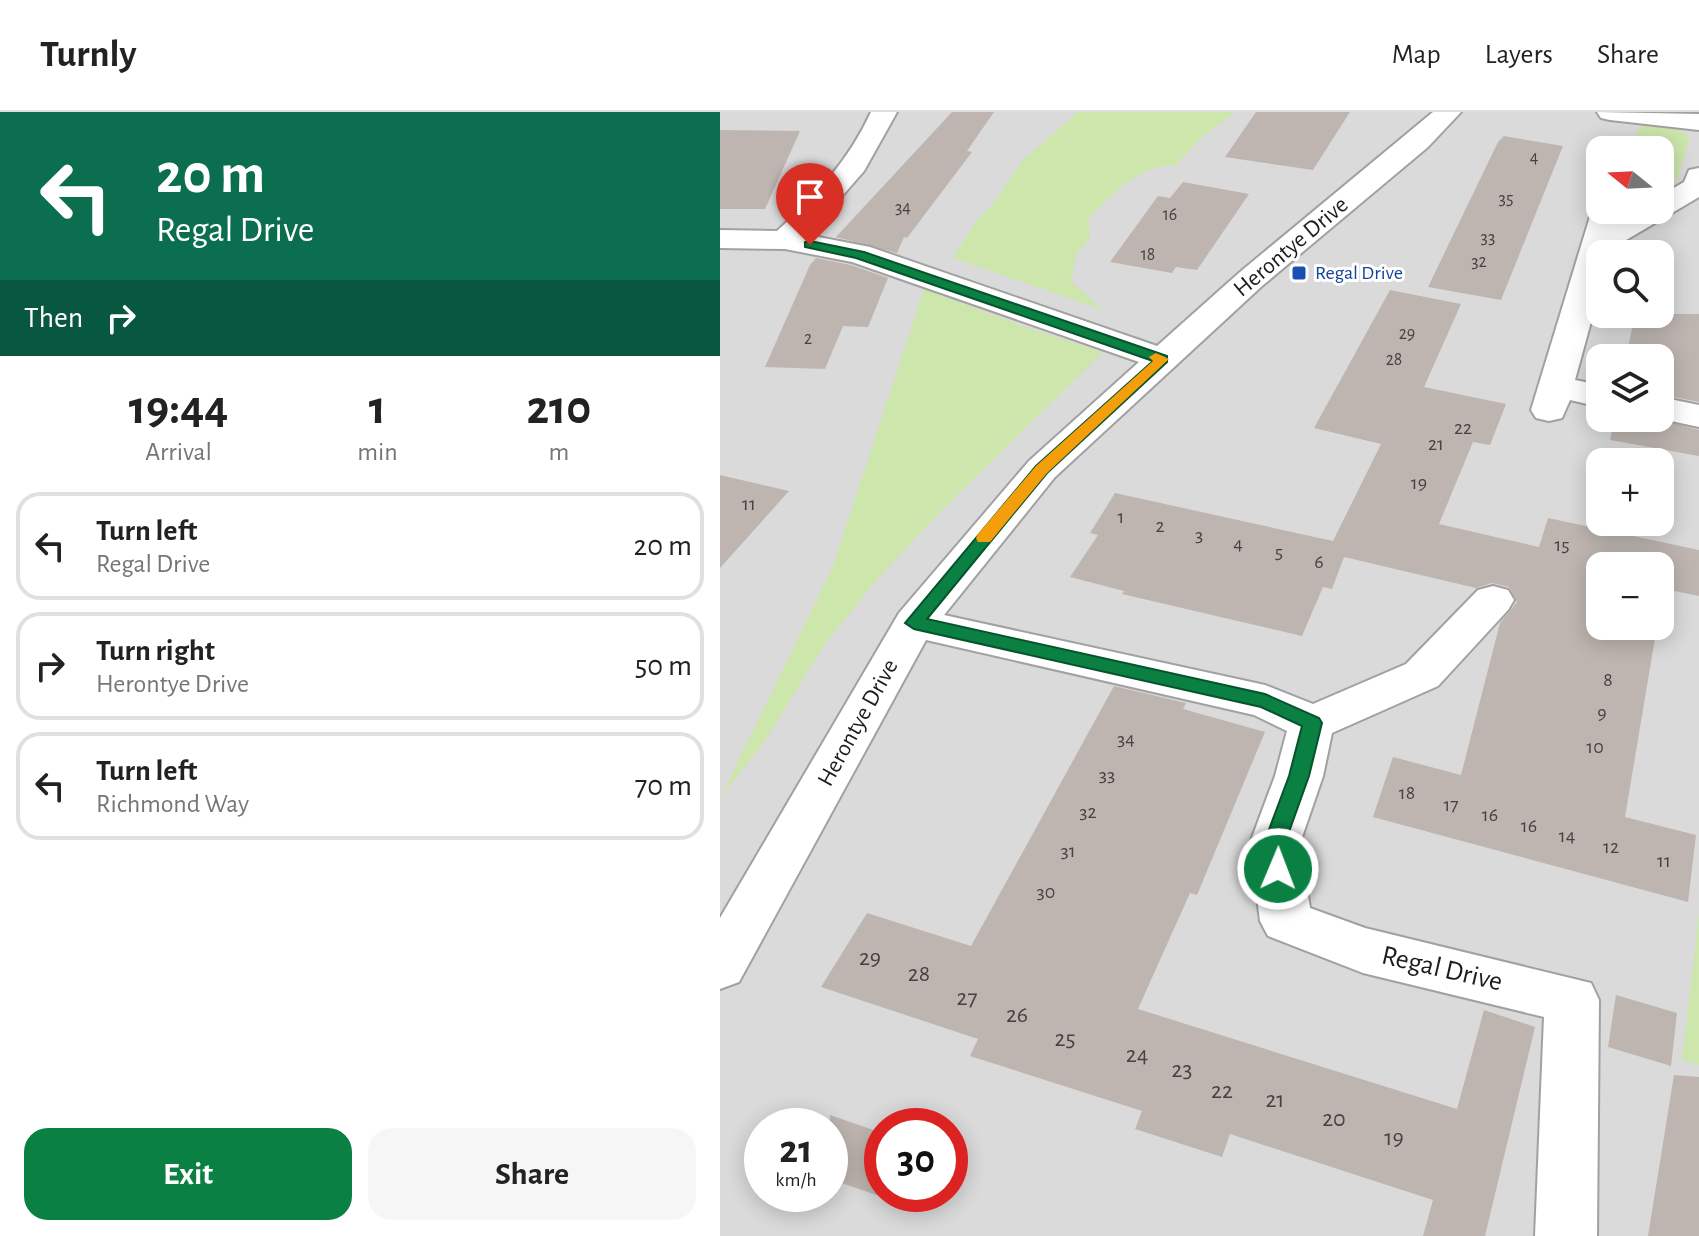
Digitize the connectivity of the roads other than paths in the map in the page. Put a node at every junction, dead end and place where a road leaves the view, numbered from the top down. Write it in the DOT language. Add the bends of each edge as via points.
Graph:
graph roads {
  1 [pos="884,112"];
  2 [pos="1448,112"];
  3 [pos="1623,122"];
  4 [pos="1699,122"];
  5 [pos="1699,176"];
  6 [pos="1674,200"];
  7 [pos="1632,224"];
  8 [pos="720,239"];
  9 [pos="785,240"];
  10 [pos="1605,240"];
  11 [pos="1586,284"];
  12 [pos="1162,359"];
  13 [pos="1586,397"];
  14 [pos="1674,411"];
  15 [pos="1699,416"];
  16 [pos="1493,600"];
  17 [pos="914,623"];
  18 [pos="1312,723"];
  19 [pos="720,966"];
  20 [pos="1566,1236"];
  1 -- 9 [label="street" via="826,203"];
  2 -- 12 [label="street, Herontye Drive"];
  3 -- 4 [label="street"];
  5 -- 6 [label="street" via="1698,186"];
  7 -- 10 [label="street"];
  8 -- 9 [label="street"];
  9 -- 12 [label="street" via="859,254"];
  11 -- 13 [label="street" via="1552,399"];
  12 -- 17 [label="street, Herontye Drive" via="1042,469"];
  14 -- 15 [label="street"];
  16 -- 18 [label="street" via="1422,675"];
  17 -- 18 [label="street" via="1265,701"];
  17 -- 19 [label="street, Herontye Drive"];
  18 -- 20 [label="street, Regal Drive" via="1275,843 1286,921 1363,950 1572,1000"];
}
